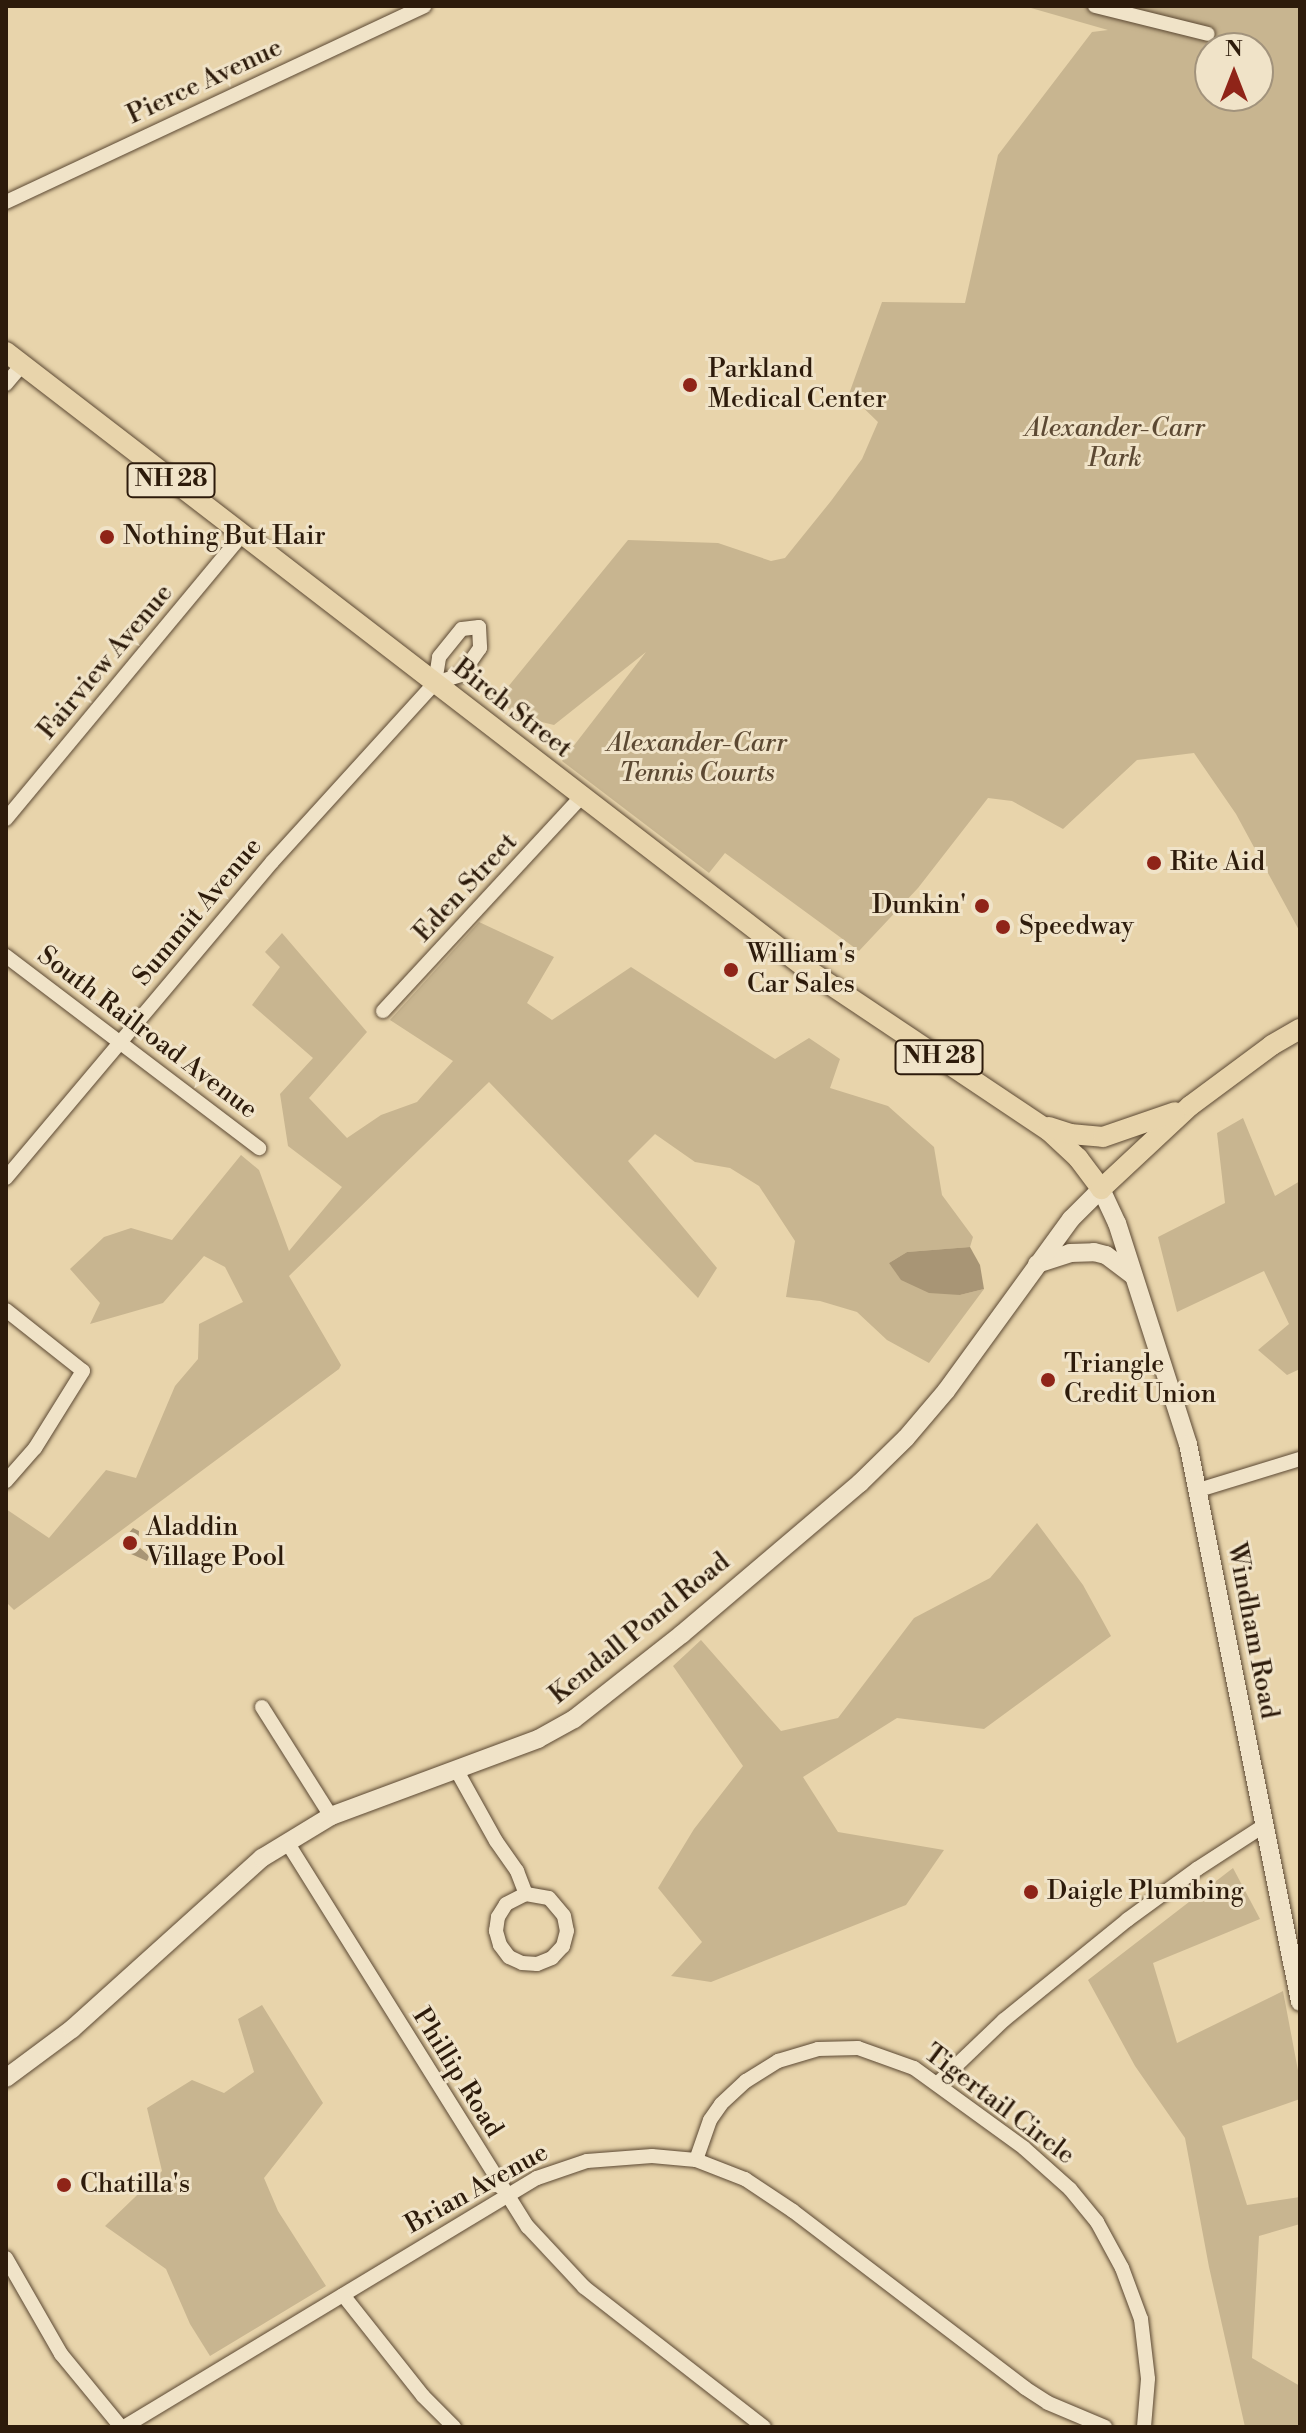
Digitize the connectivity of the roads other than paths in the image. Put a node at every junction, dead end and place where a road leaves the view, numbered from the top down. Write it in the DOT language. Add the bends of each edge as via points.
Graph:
graph roads {
  1 [pos="424,6"];
  2 [pos="1095,6"];
  3 [pos="1200,32"];
  4 [pos="6,202"];
  5 [pos="14,359"];
  6 [pos="6,384"];
  7 [pos="242,535"];
  8 [pos="435,683"];
  9 [pos="582,796"];
  10 [pos="6,819"];
  11 [pos="6,956"];
  12 [pos="383,1011"];
  13 [pos="1300,1029"];
  14 [pos="119,1042"];
  15 [pos="1190,1106"];
  16 [pos="1035,1122"];
  17 [pos="259,1148"];
  18 [pos="6,1178"];
  19 [pos="1101,1189"];
  20 [pos="1037,1264"];
  21 [pos="1133,1275"];
  22 [pos="6,1310"];
  23 [pos="1300,1459"];
  24 [pos="6,1481"];
  25 [pos="1199,1490"];
  26 [pos="262,1707"];
  27 [pos="457,1771"];
  28 [pos="331,1816"];
  29 [pos="1262,1827"];
  30 [pos="287,1842"];
  31 [pos="526,1894"];
  32 [pos="1300,2002"];
  33 [pos="6,2078"];
  34 [pos="938,2083"];
  35 [pos="696,2160"];
  36 [pos="505,2195"];
  37 [pos="6,2258"];
  38 [pos="343,2295"];
  39 [pos="123,2427"];
  40 [pos="454,2427"];
  41 [pos="764,2427"];
  42 [pos="1105,2427"];
  43 [pos="1144,2427"];
  1 -- 4 [label="street, Pierce Avenue"];
  2 -- 3 [label="street"];
  5 -- 6 [label="street"];
  5 -- 7 [label="main road, Birch Street / NH 28"];
  7 -- 8 [label="main road, Birch Street / NH 28"];
  7 -- 10 [label="street, Fairview Avenue"];
  8 -- 9 [label="main road, Birch Street / NH 28"];
  8 -- 14 [label="street, Summit Avenue" via="300,829"];
  9 -- 12 [label="street, Eden Street"];
  9 -- 16 [label="main road, Birch Street / NH 28" via="804,967"];
  11 -- 14 [label="street, South Railroad Avenue"];
  13 -- 15 [label="main road, NH 28"];
  14 -- 17 [label="street, South Railroad Avenue"];
  14 -- 18 [label="street, Summit Avenue"];
  15 -- 16 [label="main road, NH 28" via="1103,1137 1070,1134"];
  15 -- 19 [label="main road, NH 28"];
  16 -- 19 [label="main road, Birch Street / NH 28" via="1064,1143"];
  19 -- 20 [label="street, Kendall Pond Road"];
  19 -- 21 [label="street, Windham Road"];
  20 -- 21 [label="street" via="1094,1252"];
  20 -- 27 [label="street, Kendall Pond Road" via="928,1414 860,1483 574,1719"];
  21 -- 25 [label="street, Windham Road"];
  22 -- 24 [label="street" via="83,1371 35,1448"];
  23 -- 25 [label="street"];
  25 -- 29 [label="street, Windham Road"];
  26 -- 28 [label="street"];
  27 -- 28 [label="street, Kendall Pond Road"];
  27 -- 31 [label="street"];
  28 -- 30 [label="street, Kendall Pond Road"];
  29 -- 32 [label="street, Windham Road"];
  29 -- 34 [label="street" via="1115,1930 1004,2020"];
  30 -- 33 [label="street, Kendall Pond Road" via="238,1876 72,2029"];
  30 -- 36 [label="street, Phillip Road"];
  31 -- 31 [label="street" via="506,1904 496,1931 509,1957 537,1964 563,1946 567,1923 555,1903"];
  34 -- 35 [label="street, Tigertail Circle" via="895,2059 858,2048 798,2054 760,2071 721,2104"];
  34 -- 43 [label="street, Tigertail Circle" via="1052,2172 1109,2241 1141,2319 1148,2379"];
  35 -- 36 [label="street, Brian Avenue" via="652,2156 587,2161"];
  35 -- 42 [label="street, Brian Avenue" via="745,2179 793,2211 1025,2388"];
  36 -- 38 [label="street, Brian Avenue"];
  36 -- 41 [label="street, Phillip Road" via="584,2287"];
  37 -- 39 [label="street" via="61,2354"];
  38 -- 39 [label="street, Brian Avenue"];
  38 -- 40 [label="street"];
}
